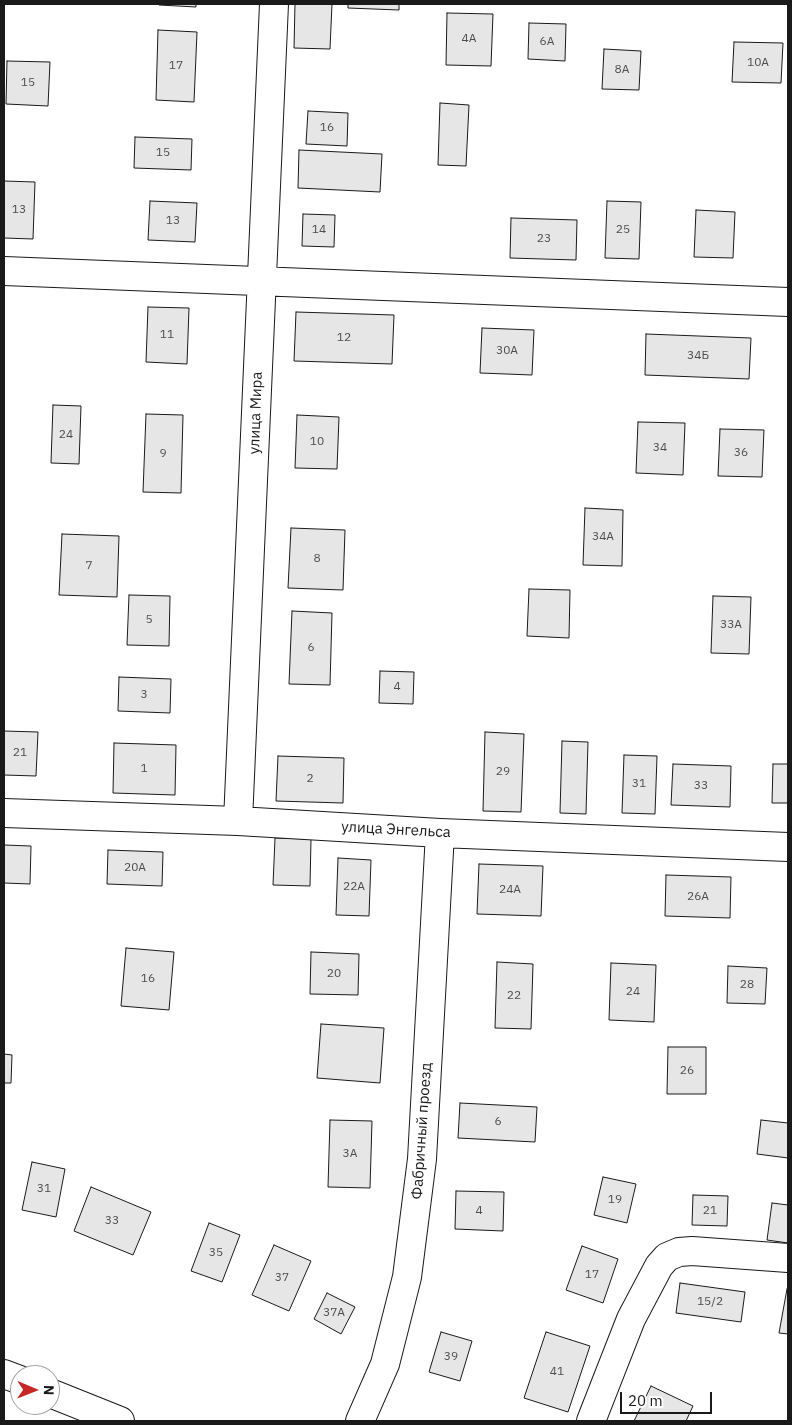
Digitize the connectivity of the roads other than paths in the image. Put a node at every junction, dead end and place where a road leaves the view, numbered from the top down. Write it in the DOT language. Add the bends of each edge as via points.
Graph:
graph roads {
  1 [pos="274,4"];
  2 [pos="4,271"];
  3 [pos="261,282"];
  4 [pos="788,302"];
  5 [pos="4,813"];
  6 [pos="238,821"];
  7 [pos="440,833"];
  8 [pos="788,846"];
  9 [pos="788,1258"];
  10 [pos="60,1397"];
  11 [pos="120,1421"];
  12 [pos="360,1421"];
  13 [pos="591,1421"];
  1 -- 3 [label="street, улица Мира"];
  2 -- 3 [label="street"];
  3 -- 4 [label="street"];
  3 -- 6 [label="street, улица Мира"];
  5 -- 6 [label="street, улица Энгельса"];
  6 -- 7 [label="street, улица Энгельса"];
  7 -- 8 [label="street, улица Энгельса"];
  7 -- 12 [label="street, Фабричный проезд" via="422,1159 407,1277 385,1364"];
  9 -- 13 [label="street" via="692,1251 667,1256 631,1319"];
  10 -- 11 [label="street"];
}
